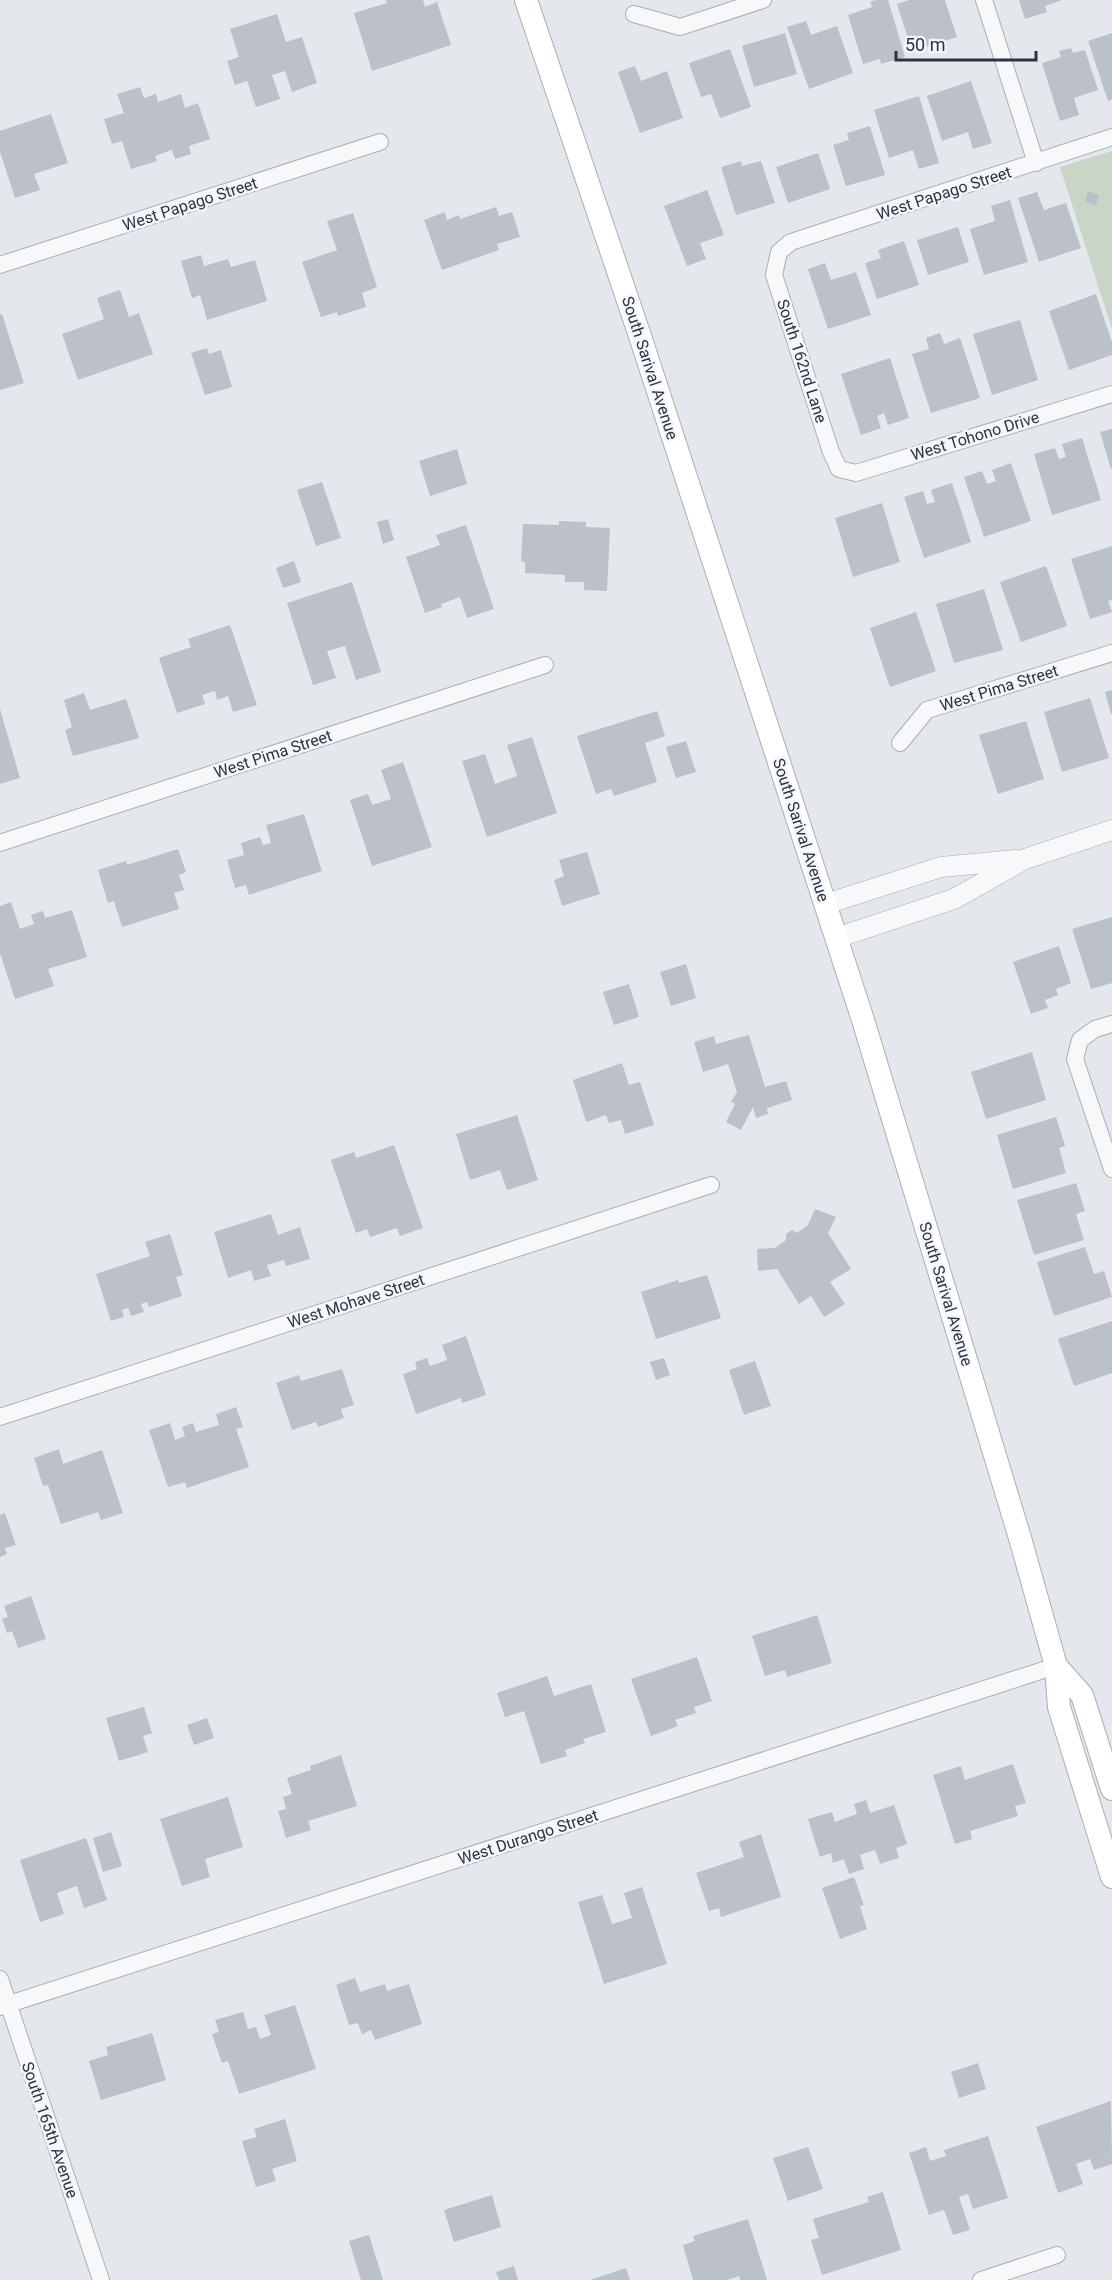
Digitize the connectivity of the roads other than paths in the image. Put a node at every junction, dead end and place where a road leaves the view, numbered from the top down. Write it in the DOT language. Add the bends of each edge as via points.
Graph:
graph roads {
  1 [pos="526,0"];
  2 [pos="763,0"];
  3 [pos="984,0"];
  4 [pos="634,14"];
  5 [pos="1112,137"];
  6 [pos="380,142"];
  7 [pos="1036,163"];
  8 [pos="779,252"];
  9 [pos="0,265"];
  10 [pos="1112,394"];
  11 [pos="839,469"];
  12 [pos="1112,653"];
  13 [pos="545,665"];
  14 [pos="900,743"];
  15 [pos="1112,830"];
  16 [pos="0,843"];
  17 [pos="1024,859"];
  18 [pos="826,904"];
  19 [pos="837,938"];
  20 [pos="1112,1024"];
  21 [pos="1112,1169"];
  22 [pos="711,1185"];
  23 [pos="0,1417"];
  24 [pos="1056,1666"];
  25 [pos="1112,1789"];
  26 [pos="1112,1877"];
  27 [pos="0,1979"];
  28 [pos="4,2006"];
  29 [pos="1057,2255"];
  30 [pos="101,2280"];
  31 [pos="981,2280"];
  1 -- 18 [label="main road, South Sarival Avenue"];
  2 -- 4 [label="street" via="680,27"];
  3 -- 7 [label="street"];
  5 -- 7 [label="street, West Papago Street"];
  6 -- 9 [label="street, West Papago Street"];
  7 -- 8 [label="street, West Papago Street" via="791,242"];
  8 -- 11 [label="street, South 162nd Lane" via="774,274"];
  10 -- 11 [label="street, West Tohono Drive" via="856,473"];
  12 -- 14 [label="street, West Pima Street" via="927,710"];
  13 -- 16 [label="street, West Pima Street"];
  15 -- 17 [label="street"];
  17 -- 18 [label="street" via="941,867"];
  17 -- 19 [label="street" via="954,899"];
  18 -- 19 [label="main road, South Sarival Avenue"];
  19 -- 24 [label="main road, South Sarival Avenue"];
  20 -- 21 [label="street" via="1095,1029 1080,1040 1075,1059"];
  22 -- 23 [label="street, West Mohave Street"];
  24 -- 25 [label="main road, South Sarival Avenue" via="1082,1695"];
  24 -- 26 [label="main road, South Sarival Avenue" via="1059,1707"];
  24 -- 28 [label="street, West Durango Street"];
  27 -- 28 [label="street, South 165th Avenue"];
  28 -- 30 [label="street, South 165th Avenue"];
  29 -- 31 [label="street"];
}
